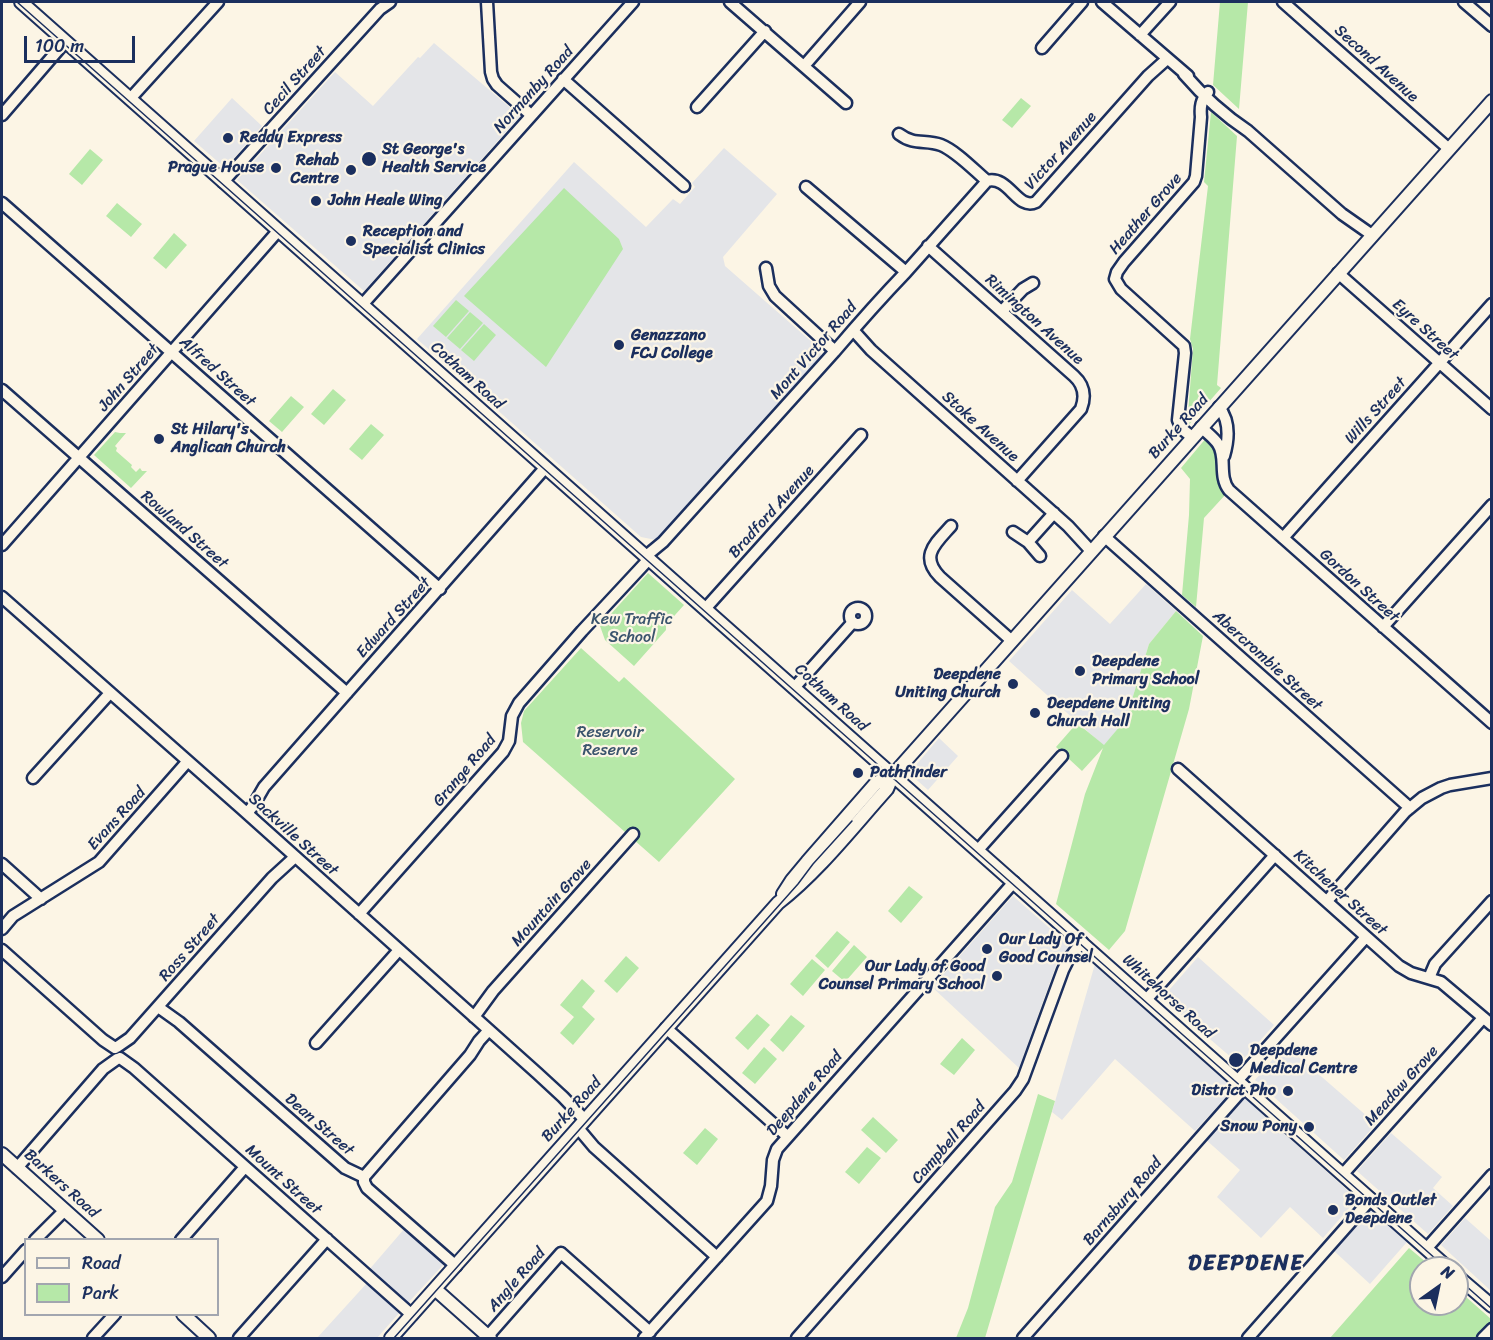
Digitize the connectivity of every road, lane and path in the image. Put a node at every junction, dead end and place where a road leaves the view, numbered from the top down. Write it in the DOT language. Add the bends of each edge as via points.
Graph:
graph roads {
  1 [pos="21,2"];
  2 [pos="218,2"];
  3 [pos="390,2"];
  4 [pos="487,2"];
  5 [pos="633,2"];
  6 [pos="730,2"];
  7 [pos="860,2"];
  8 [pos="1082,2"];
  9 [pos="1102,2"];
  10 [pos="1170,2"];
  11 [pos="1283,2"];
  12 [pos="1464,2"];
  13 [pos="1491,26"];
  14 [pos="765,32"];
  15 [pos="1140,35"];
  16 [pos="65,42"];
  17 [pos="1041,48"];
  18 [pos="1165,57"];
  19 [pos="804,66"];
  20 [pos="563,79"];
  21 [pos="1209,96"];
  22 [pos="130,99"];
  23 [pos="1491,101"];
  24 [pos="846,103"];
  25 [pos="697,107"];
  26 [pos="2,115"];
  27 [pos="531,115"];
  28 [pos="899,134"];
  29 [pos="1449,149"];
  30 [pos="987,181"];
  31 [pos="223,182"];
  32 [pos="684,186"];
  33 [pos="806,187"];
  34 [pos="2,203"];
  35 [pos="278,231"];
  36 [pos="1369,239"];
  37 [pos="928,246"];
  38 [pos="766,268"];
  39 [pos="906,272"];
  40 [pos="1338,273"];
  41 [pos="1033,283"];
  42 [pos="1491,304"];
  43 [pos="362,305"];
  44 [pos="1002,311"];
  45 [pos="851,333"];
  46 [pos="835,351"];
  47 [pos="172,352"];
  48 [pos="1439,362"];
  49 [pos="2,390"];
  50 [pos="1219,408"];
  51 [pos="1491,409"];
  52 [pos="1197,432"];
  53 [pos="861,435"];
  54 [pos="78,458"];
  55 [pos="1222,462"];
  56 [pos="545,468"];
  57 [pos="1017,481"];
  58 [pos="1491,505"];
  59 [pos="1054,513"];
  60 [pos="951,526"];
  61 [pos="1013,532"];
  62 [pos="1283,538"];
  63 [pos="1028,542"];
  64 [pos="1097,544"];
  65 [pos="2,545"];
  66 [pos="1040,556"];
  67 [pos="649,559"];
  68 [pos="440,589"];
  69 [pos="2,597"];
  70 [pos="705,609"];
  71 [pos="853,622"];
  72 [pos="1383,627"];
  73 [pos="1012,641"];
  74 [pos="794,688"];
  75 [pos="110,693"];
  76 [pos="347,693"];
  77 [pos="1489,716"];
  78 [pos="1062,756"];
  79 [pos="188,762"];
  80 [pos="1178,769"];
  81 [pos="893,775"];
  82 [pos="33,778"];
  83 [pos="1491,778"];
  84 [pos="1410,808"];
  85 [pos="244,811"];
  86 [pos="633,834"];
  87 [pos="978,850"];
  88 [pos="292,854"];
  89 [pos="1275,855"];
  90 [pos="2,864"];
  91 [pos="1014,882"];
  92 [pos="41,899"];
  93 [pos="1491,900"];
  94 [pos="1327,902"];
  95 [pos="359,914"];
  96 [pos="2,929"];
  97 [pos="1366,936"];
  98 [pos="1082,942"];
  99 [pos="2,950"];
  100 [pos="399,950"];
  101 [pos="1429,978"];
  102 [pos="1146,1000"];
  103 [pos="158,1006"];
  104 [pos="472,1015"];
  105 [pos="1487,1022"];
  106 [pos="666,1028"];
  107 [pos="491,1032"];
  108 [pos="316,1043"];
  109 [pos="117,1053"];
  110 [pos="1241,1084"];
  111 [pos="581,1124"];
  112 [pos="787,1136"];
  113 [pos="2,1154"];
  114 [pos="245,1167"];
  115 [pos="17,1168"];
  116 [pos="1343,1174"];
  117 [pos="1491,1175"];
  118 [pos="364,1177"];
  119 [pos="1371,1199"];
  120 [pos="62,1208"];
  121 [pos="36,1238"];
  122 [pos="97,1238"];
  123 [pos="182,1238"];
  124 [pos="327,1239"];
  125 [pos="1427,1248"];
  126 [pos="24,1252"];
  127 [pos="1435,1256"];
  128 [pos="717,1257"];
  129 [pos="456,1266"];
  130 [pos="2,1277"];
  131 [pos="1469,1287"];
  132 [pos="435,1289"];
  133 [pos="1491,1306"];
  134 [pos="412,1315"];
  135 [pos="113,1316"];
  136 [pos="185,1316"];
  137 [pos="1491,1329"];
  138 [pos="647,1335"];
  139 [pos="489,1337"];
  140 [pos="93,1338"];
  141 [pos="209,1338"];
  142 [pos="239,1338"];
  143 [pos="391,1338"];
  144 [pos="797,1338"];
  145 [pos="1023,1338"];
  146 [pos="1248,1338"];
  147 [pos="1483,1338"];
  1 -- 16 [label="main road, Cotham Road"];
  2 -- 22 [label="street"];
  3 -- 31 [label="street, Cecil Street"];
  4 -- 27 [label="street" via="493,79"];
  5 -- 20 [label="street, Normanby Road"];
  6 -- 14 [label="street"];
  7 -- 19 [label="street"];
  8 -- 17 [label="street"];
  9 -- 15 [label="street"];
  10 -- 15 [label="street"];
  11 -- 29 [label="street, Second Avenue"];
  12 -- 13 [label="street"];
  14 -- 19 [label="street"];
  14 -- 25 [label="street"];
  15 -- 18 [label="street"];
  16 -- 22 [label="main road, Cotham Road"];
  16 -- 26 [label="street"];
  18 -- 21 [label="street"];
  18 -- 30 [label="street, Victor Avenue" via="1036,202 1025,203 1001,182"];
  19 -- 24 [label="street"];
  20 -- 27 [label="street, Normanby Road"];
  20 -- 32 [label="street"];
  21 -- 36 [label="street"];
  21 -- 52 [label="street, Heather Grove" via="1200,107 1194,182 1124,261 1115,279 1185,348 1178,420 1182,429"];
  22 -- 31 [label="main road, Cotham Road"];
  23 -- 29 [label="main road, Burke Road"];
  27 -- 43 [label="street, Normanby Road"];
  28 -- 30 [label="street, Victor Avenue" via="912,141 948,148"];
  29 -- 36 [label="main road, Burke Road"];
  30 -- 37 [label="street, Mont Victor Road"];
  31 -- 35 [label="main road, Cotham Road"];
  33 -- 39 [label="street"];
  34 -- 47 [label="street, Alfred Street"];
  35 -- 43 [label="main road, Cotham Road"];
  35 -- 47 [label="street, John Street"];
  36 -- 40 [label="main road, Burke Road"];
  37 -- 39 [label="street, Mont Victor Road"];
  37 -- 44 [label="street, Rimington Avenue"];
  38 -- 46 [label="street" via="775,296"];
  39 -- 45 [label="street, Mont Victor Road"];
  40 -- 48 [label="street, Eyre Street"];
  40 -- 50 [label="main road, Burke Road"];
  41 -- 44 [label="street"];
  42 -- 48 [label="street, Wills Street"];
  43 -- 56 [label="main road, Cotham Road"];
  44 -- 57 [label="street, Rimington Avenue" via="1077,379 1084,396 1078,413"];
  45 -- 46 [label="street, Mont Victor Road"];
  45 -- 57 [label="street, Stoke Avenue"];
  46 -- 67 [label="street, Mont Victor Road"];
  47 -- 54 [label="street, John Street"];
  47 -- 68 [label="street, Alfred Street"];
  48 -- 51 [label="street, Eyre Street"];
  48 -- 62 [label="street, Wills Street"];
  49 -- 54 [label="street, Rowland Street"];
  50 -- 52 [label="main road, Burke Road"];
  50 -- 55 [label="street, Gordon Street" via="1227,426"];
  52 -- 55 [label="street, Gordon Street" via="1219,445"];
  52 -- 64 [label="main road, Burke Road"];
  53 -- 70 [label="street, Bradford Avenue"];
  54 -- 65 [label="street, John Street"];
  54 -- 76 [label="street, Rowland Street"];
  55 -- 62 [label="street, Gordon Street" via="1229,490"];
  56 -- 67 [label="main road, Cotham Road"];
  56 -- 68 [label="street, Edward Street"];
  57 -- 59 [label="street, Stoke Avenue"];
  58 -- 72 [label="street"];
  59 -- 63 [label="street"];
  59 -- 64 [label="street, Stoke Avenue"];
  60 -- 73 [label="street" via="932,549 932,567"];
  61 -- 63 [label="street"];
  62 -- 72 [label="street, Gordon Street"];
  63 -- 66 [label="street"];
  64 -- 73 [label="main road, Burke Road"];
  64 -- 84 [label="street, Abercrombie Street"];
  67 -- 70 [label="main road, Cotham Road"];
  67 -- 95 [label="street, Grange Road" via="519,703 503,752"];
  68 -- 76 [label="street, Edward Street"];
  69 -- 75 [label="street, Sackville Street"];
  70 -- 74 [label="main road, Cotham Road"];
  71 -- 74 [label="street"];
  72 -- 77 [label="street, Gordon Street"];
  73 -- 81 [label="main road, Burke Road"];
  74 -- 81 [label="main road, Cotham Road"];
  75 -- 79 [label="street, Sackville Street"];
  75 -- 82 [label="street"];
  76 -- 85 [label="street, Edward Street" via="264,787 253,806"];
  78 -- 87 [label="street"];
  79 -- 85 [label="street, Sackville Street"];
  79 -- 92 [label="street, Evans Road" via="102,860"];
  80 -- 89 [label="street, Kitchener Street"];
  81 -- 87 [label="main road, Whitehorse Road"];
  81 -- 106 [label="main road, Burke Road" via="887,789 816,869 778,903"];
  83 -- 84 [label="street" via="1442,788"];
  84 -- 94 [label="street"];
  85 -- 88 [label="street, Sackville Street"];
  86 -- 104 [label="street, Mountain Grove"];
  87 -- 91 [label="main road, Whitehorse Road"];
  88 -- 95 [label="street, Sackville Street"];
  88 -- 103 [label="street, Ross Street"];
  89 -- 94 [label="street, Kitchener Street"];
  89 -- 102 [label="street"];
  90 -- 92 [label="street"];
  91 -- 98 [label="main road, Whitehorse Road"];
  91 -- 112 [label="street, Deepdene Road"];
  92 -- 96 [label="street, Evans Road" via="11,917"];
  93 -- 101 [label="street" via="1433,966"];
  94 -- 97 [label="street, Kitchener Street"];
  95 -- 100 [label="street, Sackville Street"];
  97 -- 101 [label="street, Kitchener Street" via="1405,970"];
  97 -- 110 [label="street, Barnsbury Road"];
  98 -- 102 [label="main road, Whitehorse Road"];
  98 -- 144 [label="street, Campbell Road" via="1063,970 1023,1079 1015,1091"];
  99 -- 109 [label="street, Mount Street"];
  100 -- 104 [label="street, Sackville Street"];
  100 -- 108 [label="street"];
  101 -- 105 [label="street, Kitchener Street" via="1446,986"];
  102 -- 110 [label="main road, Whitehorse Road"];
  103 -- 109 [label="street, Ross Street"];
  103 -- 118 [label="street, Dean Street" via="345,1168"];
  104 -- 107 [label="street, Sackville Street"];
  105 -- 116 [label="street, Meadow Grove"];
  106 -- 111 [label="main road, Burke Road"];
  106 -- 112 [label="street"];
  107 -- 111 [label="street, Sackville Street" via="563,1097"];
  107 -- 118 [label="street"];
  109 -- 114 [label="street, Mount Street"];
  109 -- 115 [label="street, Ross Street"];
  110 -- 116 [label="main road, Whitehorse Road"];
  110 -- 145 [label="street, Barnsbury Road"];
  111 -- 128 [label="street, Sackville Street" via="594,1147"];
  111 -- 129 [label="main road, Burke Road"];
  112 -- 128 [label="street, Deepdene Road" via="773,1160 766,1200"];
  113 -- 115 [label="main road, Barkers Road"];
  114 -- 123 [label="street"];
  114 -- 124 [label="street, Mount Street"];
  115 -- 120 [label="main road, Barkers Road"];
  116 -- 119 [label="main road, Whitehorse Road"];
  117 -- 125 [label="street"];
  118 -- 129 [label="street, Dean Street" via="367,1188"];
  119 -- 125 [label="main road, Whitehorse Road"];
  119 -- 146 [label="street"];
  120 -- 121 [label="street"];
  120 -- 122 [label="main road, Barkers Road"];
  124 -- 134 [label="street, Mount Street"];
  124 -- 142 [label="street"];
  125 -- 127 [label="main road, Whitehorse Road"];
  126 -- 130 [label="street"];
  128 -- 138 [label="street, Deepdene Road"];
  129 -- 132 [label="main road, Burke Road"];
  131 -- 133 [label="main road"];
  132 -- 134 [label="main road, Burke Road"];
  132 -- 139 [label="main road"];
  134 -- 143 [label="main road, Burke Road"];
  135 -- 140 [label="street"];
  136 -- 141 [label="main road"];
  137 -- 147 [label="street"];
  138 -- 139 [label="street, Angle Road" via="561,1252"];
}
